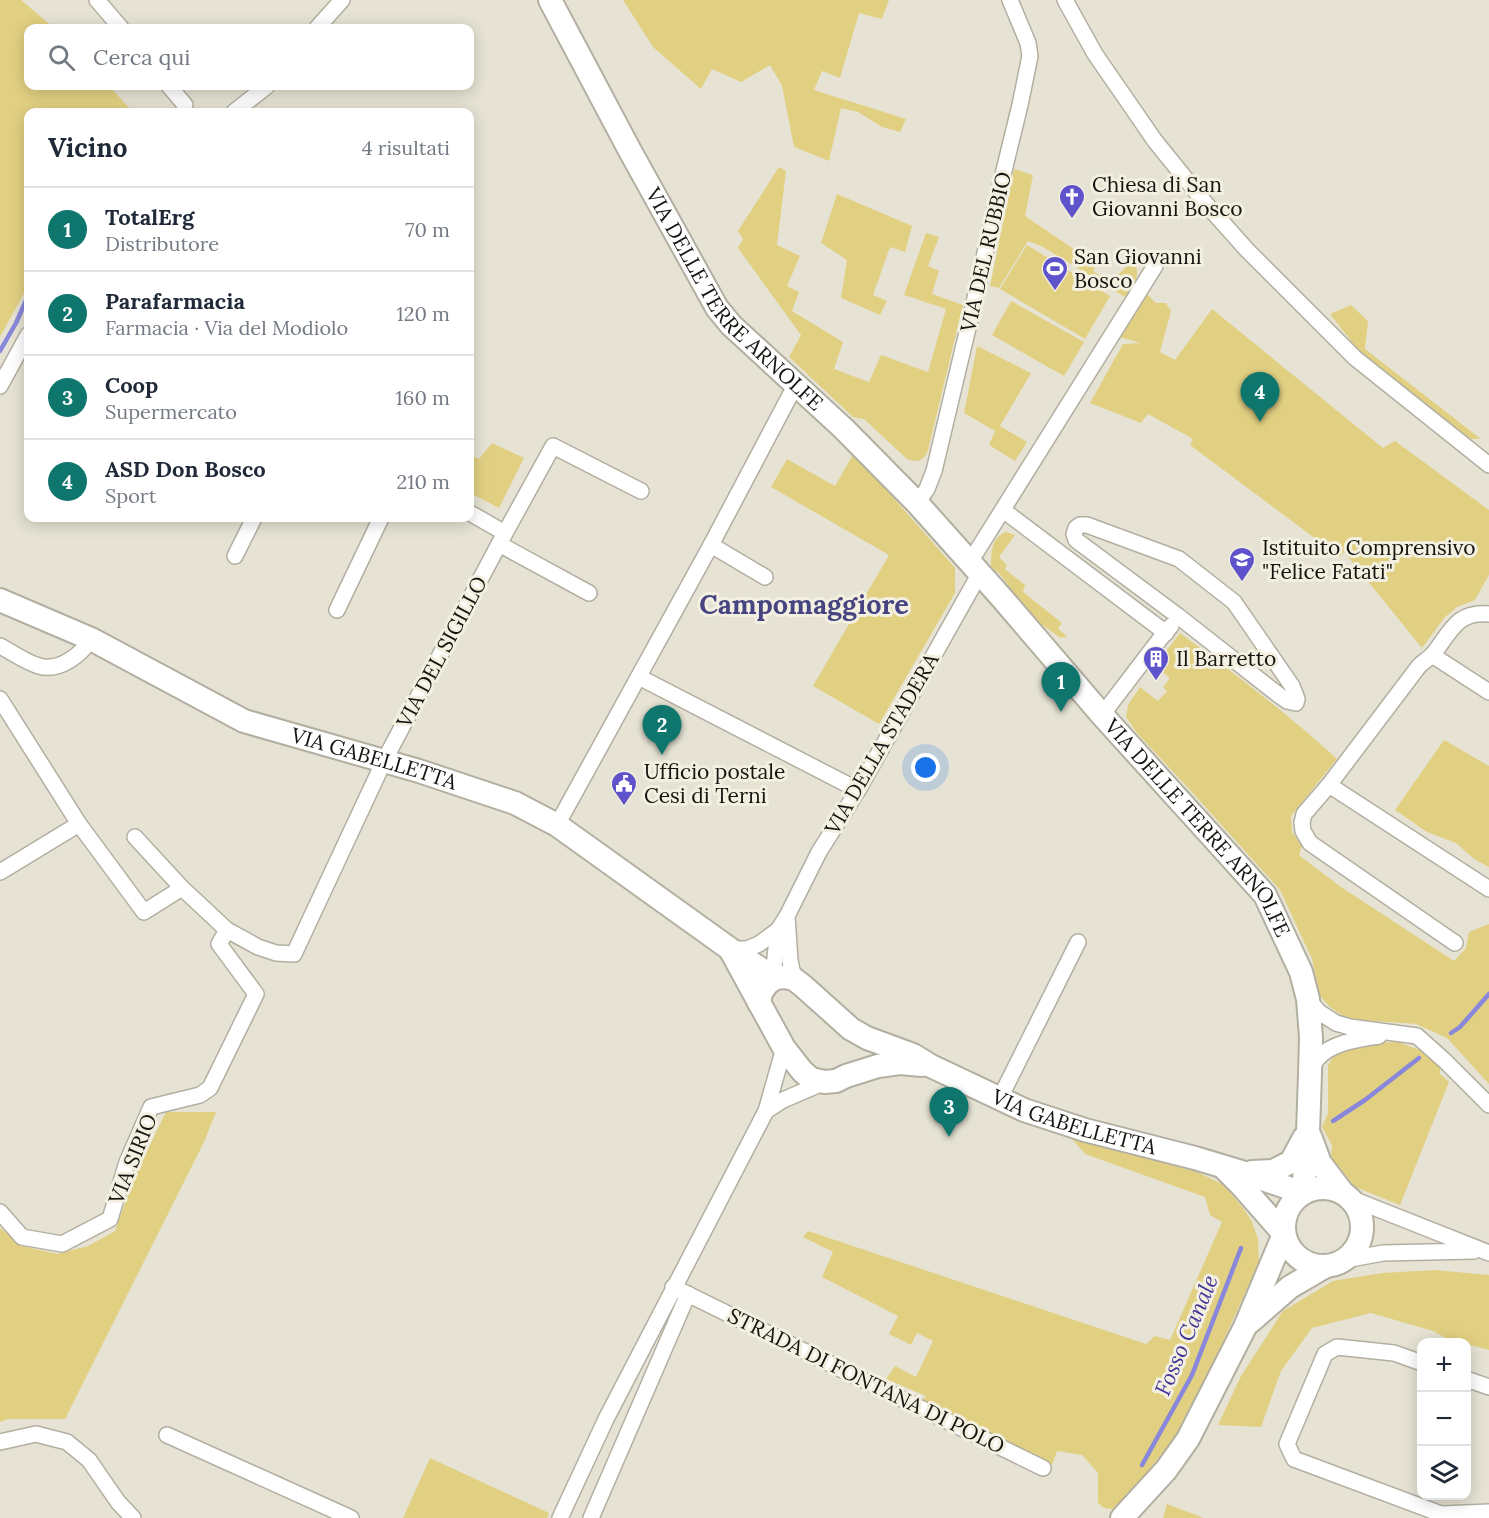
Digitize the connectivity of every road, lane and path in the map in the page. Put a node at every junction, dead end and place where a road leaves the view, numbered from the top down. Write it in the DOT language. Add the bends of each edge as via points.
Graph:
graph roads {
  1 [pos="97,0"];
  2 [pos="342,0"];
  3 [pos="550,0"];
  4 [pos="1010,0"];
  5 [pos="1065,0"];
  6 [pos="118,24"];
  7 [pos="321,24"];
  8 [pos="172,90"];
  9 [pos="262,90"];
  10 [pos="185,105"];
  11 [pos="239,108"];
  12 [pos="1155,266"];
  13 [pos="24,342"];
  14 [pos="796,384"];
  15 [pos="0,386"];
  16 [pos="1489,465"];
  17 [pos="641,490"];
  18 [pos="917,503"];
  19 [pos="1003,510"];
  20 [pos="474,516"];
  21 [pos="252,522"];
  22 [pos="379,522"];
  23 [pos="502,538"];
  24 [pos="711,546"];
  25 [pos="235,556"];
  26 [pos="975,568"];
  27 [pos="765,578"];
  28 [pos="589,593"];
  29 [pos="0,600"];
  30 [pos="337,610"];
  31 [pos="1489,614"];
  32 [pos="1178,616"];
  33 [pos="1166,633"];
  34 [pos="91,639"];
  35 [pos="0,646"];
  36 [pos="1432,655"];
  37 [pos="639,676"];
  38 [pos="1489,692"];
  39 [pos="0,699"];
  40 [pos="1102,716"];
  41 [pos="384,761"];
  42 [pos="1329,785"];
  43 [pos="858,790"];
  44 [pos="79,824"];
  45 [pos="557,825"];
  46 [pos="135,837"];
  47 [pos="0,872"];
  48 [pos="182,888"];
  49 [pos="1489,889"];
  50 [pos="787,916"];
  51 [pos="227,930"];
  52 [pos="778,930"];
  53 [pos="1078,942"];
  54 [pos="1455,943"];
  55 [pos="730,949"];
  56 [pos="785,979"];
  57 [pos="1308,999"];
  58 [pos="759,1003"];
  59 [pos="851,1029"];
  60 [pos="1400,1034"];
  61 [pos="784,1048"];
  62 [pos="931,1066"];
  63 [pos="1310,1074"];
  64 [pos="835,1079"];
  65 [pos="1000,1098"];
  66 [pos="1489,1106"];
  67 [pos="766,1111"];
  68 [pos="1308,1132"];
  69 [pos="1222,1166"];
  70 [pos="1245,1173"];
  71 [pos="1303,1192"];
  72 [pos="1346,1195"];
  73 [pos="1258,1204"];
  74 [pos="0,1212"];
  75 [pos="1284,1234"];
  76 [pos="1486,1252"];
  77 [pos="1336,1263"];
  78 [pos="1271,1264"];
  79 [pos="673,1287"];
  80 [pos="688,1294"];
  81 [pos="1245,1327"];
  82 [pos="1417,1361"];
  83 [pos="1471,1380"];
  84 [pos="1489,1387"];
  85 [pos="166,1436"];
  86 [pos="0,1442"];
  87 [pos="1043,1468"];
  88 [pos="1489,1512"];
  89 [pos="133,1518"];
  90 [pos="351,1518"];
  91 [pos="560,1518"];
  92 [pos="591,1518"];
  93 [pos="1122,1518"];
  1 -- 6 [label="street"];
  2 -- 7 [label="street"];
  3 -- 14 [label="street, VIA DELLE TERRE ARNOLFE" via="717,308"];
  4 -- 18 [label="street, VIA DEL RUBBIO" via="1029,44 1030,56 934,471"];
  5 -- 16 [label="street" via="1095,54 1155,141 1247,250 1355,358"];
  8 -- 10 [label="street"];
  9 -- 11 [label="street"];
  12 -- 19 [label="street"];
  13 -- 15 [label="street"];
  14 -- 18 [label="street, VIA DELLE TERRE ARNOLFE"];
  14 -- 24 [label="street"];
  17 -- 23 [label="street, VIA DEL SIGILLO" via="553,446"];
  18 -- 26 [label="street, VIA DELLE TERRE ARNOLFE"];
  19 -- 26 [label="street"];
  19 -- 33 [label="street"];
  20 -- 23 [label="street"];
  21 -- 25 [label="street"];
  22 -- 30 [label="street"];
  23 -- 28 [label="street"];
  23 -- 41 [label="street, VIA DEL SIGILLO"];
  24 -- 27 [label="street"];
  24 -- 37 [label="street"];
  26 -- 40 [label="street, VIA DELLE TERRE ARNOLFE"];
  26 -- 43 [label="street, VIA DELLA STADERA"];
  29 -- 34 [label="street, VIA GABELLETTA"];
  31 -- 36 [label="street" via="1477,613 1455,623"];
  32 -- 32 [label="street" via="1280,696 1296,702 1292,686 1234,602 1179,559 1087,525 1076,528 1076,540"];
  32 -- 33 [label="street"];
  33 -- 40 [label="street"];
  34 -- 35 [label="street" via="67,662 44,667"];
  34 -- 41 [label="street, VIA GABELLETTA" via="244,721"];
  36 -- 38 [label="street"];
  36 -- 42 [label="street" via="1419,666"];
  37 -- 43 [label="street"];
  37 -- 45 [label="street"];
  39 -- 44 [label="street"];
  40 -- 57 [label="street, VIA DELLE TERRE ARNOLFE" via="1265,895 1301,972"];
  41 -- 45 [label="street, VIA GABELLETTA" via="515,803"];
  41 -- 51 [label="street" via="294,954 258,947"];
  42 -- 49 [label="street"];
  42 -- 54 [label="street" via="1304,814 1303,831 1310,843"];
  43 -- 50 [label="street, VIA DELLA STADERA" via="819,852"];
  44 -- 47 [label="street"];
  44 -- 48 [label="street" via="144,912"];
  45 -- 55 [label="street, VIA GABELLETTA"];
  46 -- 48 [label="street"];
  48 -- 51 [label="street"];
  50 -- 52 [label="street, VIA DELLA STADERA"];
  50 -- 56 [label="street" via="790,961"];
  51 -- 74 [label="street, VIA SIRIO" via="219,944 256,994 210,1088 200,1095 151,1107 127,1162 110,1219 62,1244 22,1237"];
  52 -- 55 [label="street, VIA DELLA STADERA" via="747,949"];
  52 -- 56 [label="street, VIA DELLA STADERA" via="774,967"];
  53 -- 65 [label="street"];
  55 -- 56 [label="street, VIA GABELLETTA"];
  55 -- 58 [label="street, VIA GABELLETTA"];
  56 -- 58 [label="street" via="767,984"];
  56 -- 59 [label="street, VIA GABELLETTA"];
  57 -- 60 [label="street" via="1336,1023"];
  57 -- 63 [label="street, VIA DELLE TERRE ARNOLFE"];
  58 -- 61 [label="street, VIA GABELLETTA"];
  59 -- 62 [label="street, VIA GABELLETTA"];
  59 -- 64 [label="street" via="858,1050 855,1063"];
  60 -- 63 [label="street" via="1335,1046 1318,1058"];
  60 -- 66 [label="street" via="1417,1036"];
  61 -- 64 [label="street, VIA GABELLETTA" via="811,1079"];
  61 -- 67 [label="street"];
  62 -- 64 [label="street, VIA GABELLETTA" via="900,1063"];
  62 -- 65 [label="street, VIA GABELLETTA"];
  63 -- 68 [label="street, VIA DELLE TERRE ARNOLFE"];
  64 -- 67 [label="street" via="791,1096"];
  65 -- 69 [label="street, VIA GABELLETTA" via="1086,1130"];
  67 -- 79 [label="street"];
  68 -- 70 [label="street, VIA DELLE TERRE ARNOLFE" via="1291,1162 1273,1171"];
  68 -- 71 [label="street, VIA DELLE TERRE ARNOLFE"];
  68 -- 72 [label="street, VIA DELLE TERRE ARNOLFE" via="1320,1163"];
  69 -- 70 [label="street, VIA GABELLETTA"];
  69 -- 73 [label="street"];
  70 -- 71 [label="street, VIA GABELLETTA"];
  71 -- 72 [label="street" via="1322,1187"];
  71 -- 75 [label="street" via="1286,1210"];
  72 -- 76 [label="street"];
  72 -- 77 [label="street" via="1359,1209 1361,1237 1355,1250"];
  73 -- 75 [label="street"];
  73 -- 78 [label="street" via="1271,1236"];
  75 -- 77 [label="street" via="1289,1248 1299,1258 1312,1265"];
  75 -- 78 [label="street"];
  76 -- 77 [label="street" via="1383,1253"];
  77 -- 81 [label="street" via="1290,1287"];
  78 -- 81 [label="street"];
  79 -- 80 [label="street, STRADA DI FONTANA DI POLO"];
  79 -- 91 [label="street"];
  80 -- 87 [label="street, STRADA DI FONTANA DI POLO"];
  80 -- 92 [label="street"];
  81 -- 93 [label="street" via="1188,1439"];
  82 -- 88 [label="street" via="1394,1353 1337,1347 1325,1354 1287,1444 1294,1459 1441,1514"];
  83 -- 84 [label="street"];
  85 -- 90 [label="street"];
  86 -- 89 [label="street" via="36,1434 67,1442 89,1460"];
}
